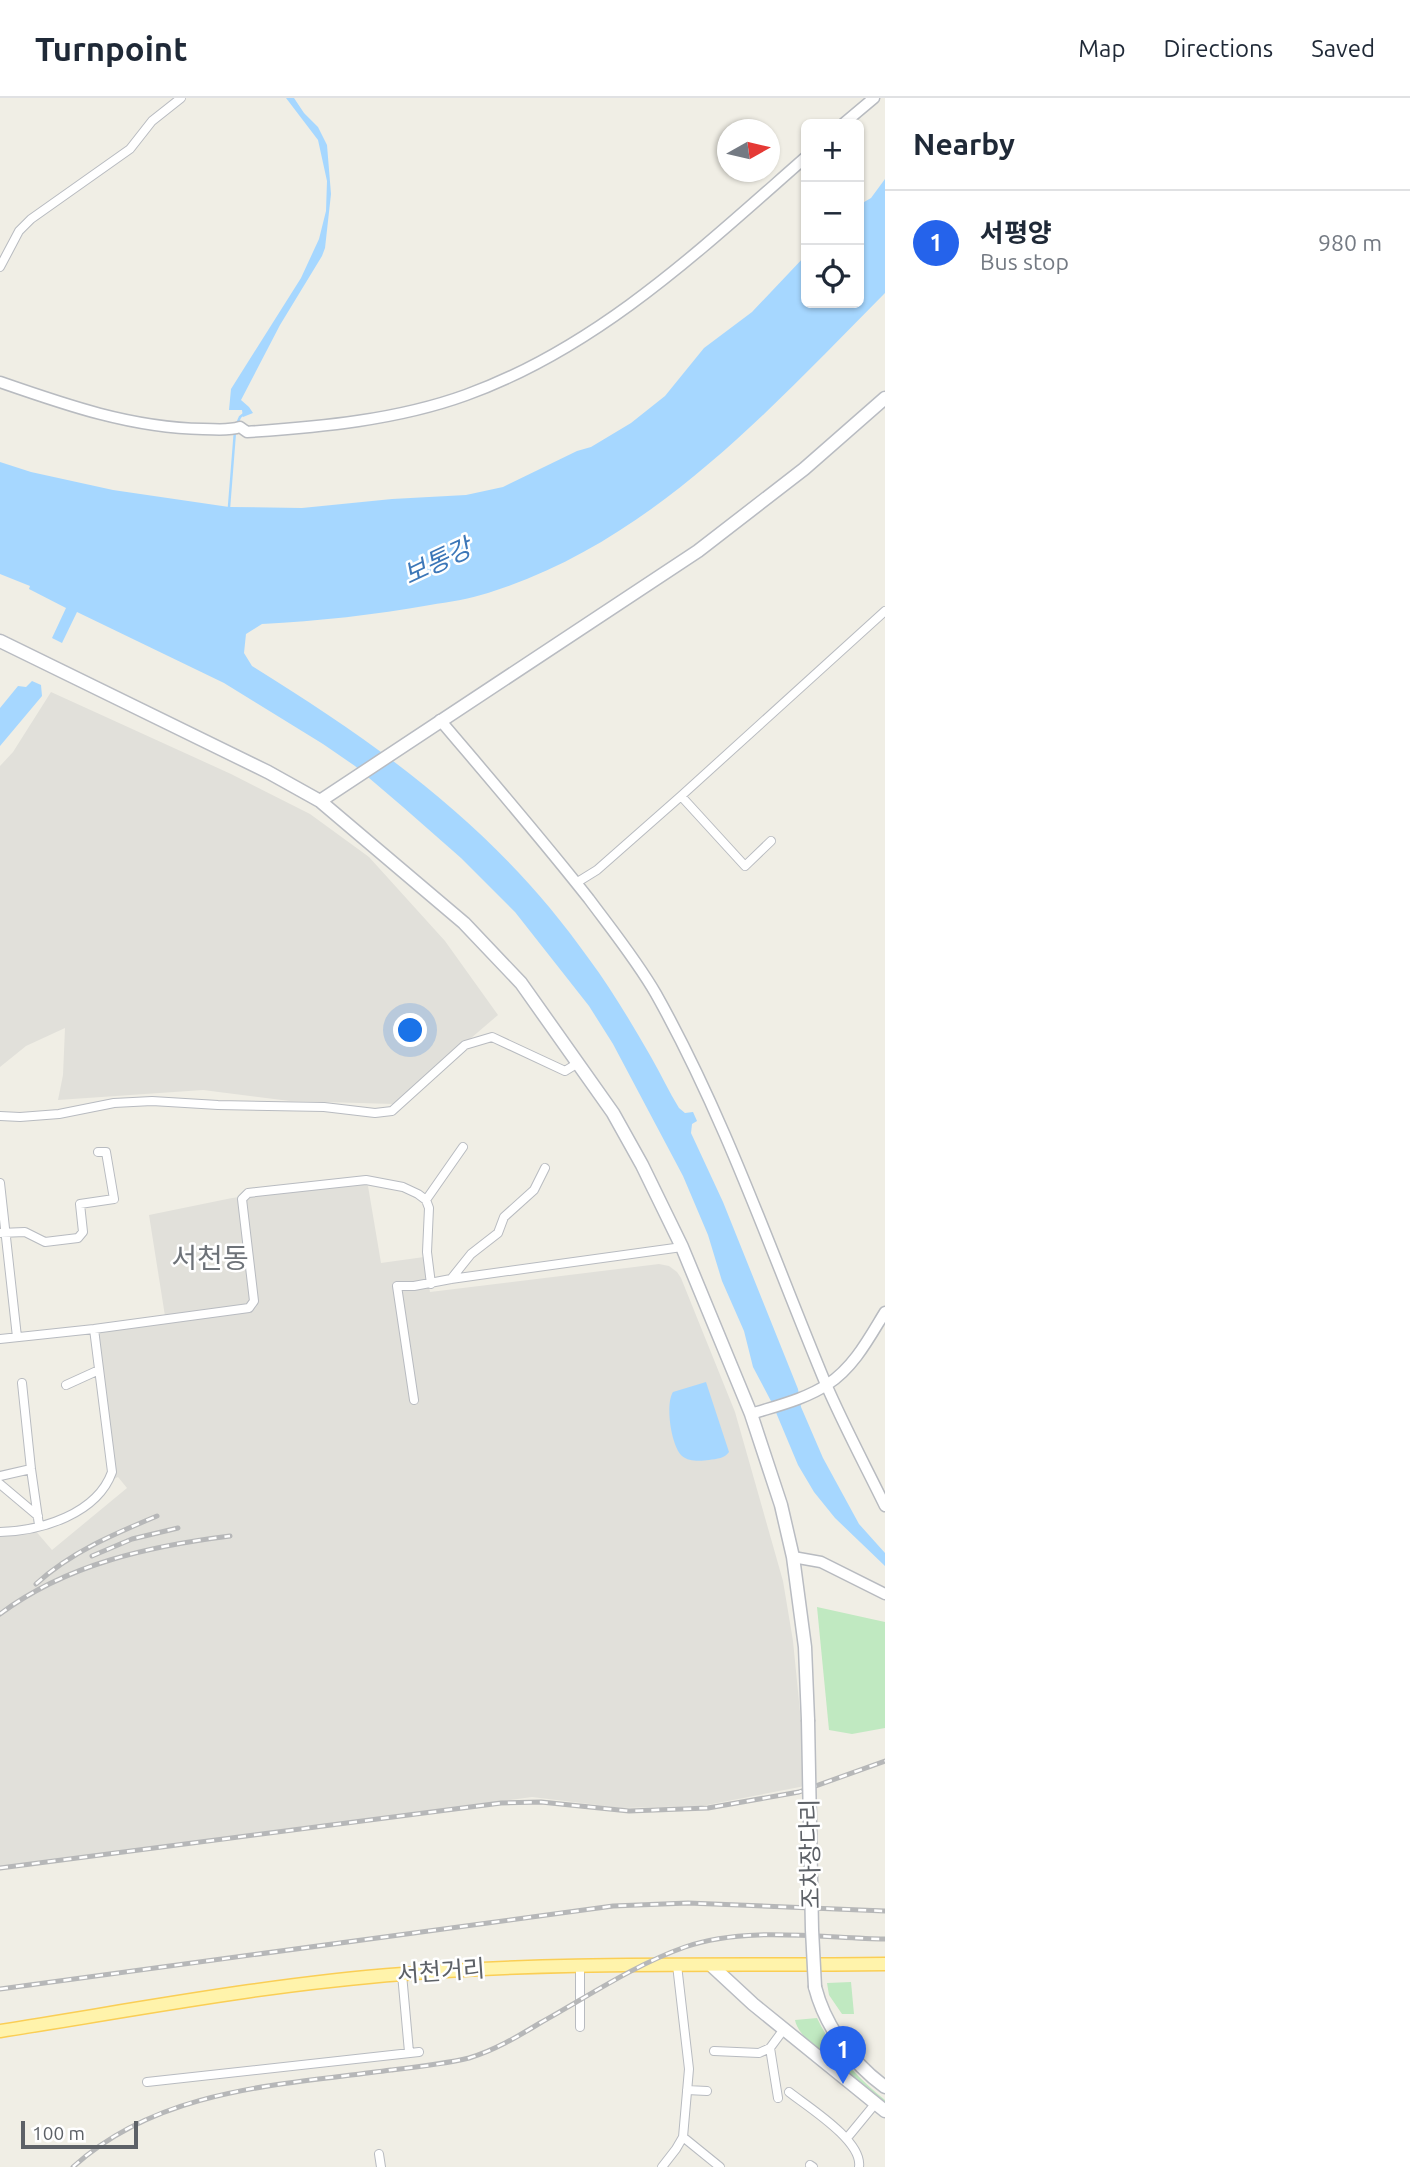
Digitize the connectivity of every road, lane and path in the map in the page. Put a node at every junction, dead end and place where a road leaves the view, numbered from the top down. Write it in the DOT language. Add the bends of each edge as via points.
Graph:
graph roads {
  1 [pos="181,98"];
  2 [pos="874,98"];
  3 [pos="849,119"];
  4 [pos="801,161"];
  5 [pos="0,267"];
  6 [pos="0,382"];
  7 [pos="885,398"];
  8 [pos="885,611"];
  9 [pos="0,641"];
  10 [pos="435,724"];
  11 [pos="681,796"];
  12 [pos="320,801"];
  13 [pos="771,841"];
  14 [pos="576,883"];
  15 [pos="578,1063"];
  16 [pos="0,1116"];
  17 [pos="463,1147"];
  18 [pos="98,1152"];
  19 [pos="545,1168"];
  20 [pos="0,1183"];
  21 [pos="426,1200"];
  22 [pos="3,1233"];
  23 [pos="682,1247"];
  24 [pos="451,1279"];
  25 [pos="431,1284"];
  26 [pos="885,1312"];
  27 [pos="94,1329"];
  28 [pos="16,1338"];
  29 [pos="0,1339"];
  30 [pos="99,1370"];
  31 [pos="22,1383"];
  32 [pos="66,1385"];
  33 [pos="827,1385"];
  34 [pos="414,1400"];
  35 [pos="751,1414"];
  36 [pos="30,1469"];
  37 [pos="0,1476"];
  38 [pos="0,1484"];
  39 [pos="885,1506"];
  40 [pos="38,1521"];
  41 [pos="0,1532"];
  42 [pos="793,1557"];
  43 [pos="885,1594"];
  44 [pos="885,1964"];
  45 [pos="677,1965"];
  46 [pos="580,1966"];
  47 [pos="712,1966"];
  48 [pos="402,1974"];
  49 [pos="580,2027"];
  50 [pos="785,2029"];
  51 [pos="0,2031"];
  52 [pos="769,2048"];
  53 [pos="714,2051"];
  54 [pos="409,2052"];
  55 [pos="419,2052"];
  56 [pos="147,2081"];
  57 [pos="885,2087"];
  58 [pos="687,2090"];
  59 [pos="707,2091"];
  60 [pos="789,2092"];
  61 [pos="778,2098"];
  62 [pos="880,2107"];
  63 [pos="683,2137"];
  64 [pos="847,2138"];
  65 [pos="379,2154"];
  66 [pos="667,2165"];
  67 [pos="381,2167"];
  68 [pos="720,2167"];
  69 [pos="859,2167"];
  1 -- 5 [label="street" via="152,121 130,149 30,219"];
  2 -- 3 [label="street"];
  4 -- 6 [label="street" via="638,302 517,373 429,406 319,427 247,432 156,426 97,414"];
  7 -- 10 [label="main road" via="804,469 698,551"];
  8 -- 11 [label="street"];
  9 -- 12 [label="main road, 조차장다리"];
  10 -- 12 [label="main road"];
  10 -- 14 [label="street" via="528,823"];
  11 -- 13 [label="street" via="745,866"];
  11 -- 14 [label="street"];
  12 -- 15 [label="main road, 조차장다리" via="464,923 521,983"];
  14 -- 33 [label="street" via="640,968 701,1083"];
  15 -- 16 [label="street" via="565,1071 492,1037 465,1045 392,1111 152,1101 20,1118"];
  15 -- 23 [label="main road, 조차장다리" via="637,1154"];
  17 -- 21 [label="street"];
  18 -- 22 [label="street" via="106,1152 114,1199 80,1204 83,1232 78,1238 45,1242 24,1231"];
  19 -- 24 [label="street" via="534,1190 504,1217 498,1233 471,1254"];
  20 -- 22 [label="street"];
  21 -- 25 [label="street"];
  21 -- 27 [label="street" via="403,1188 366,1180 248,1193 242,1199 254,1301 248,1308"];
  22 -- 28 [label="street"];
  23 -- 24 [label="street"];
  23 -- 35 [label="main road, 조차장다리"];
  24 -- 25 [label="street"];
  25 -- 34 [label="street" via="397,1286"];
  26 -- 33 [label="street" via="860,1353"];
  27 -- 28 [label="street"];
  27 -- 30 [label="street"];
  28 -- 29 [label="street"];
  30 -- 32 [label="street"];
  30 -- 40 [label="street" via="112,1472 107,1485 64,1519"];
  31 -- 36 [label="street"];
  33 -- 35 [label="street"];
  33 -- 39 [label="street"];
  35 -- 42 [label="main road, 조차장다리"];
  36 -- 37 [label="street"];
  36 -- 40 [label="street"];
  38 -- 40 [label="street"];
  40 -- 41 [label="street"];
  42 -- 43 [label="street" via="821,1562"];
  42 -- 57 [label="main road, 조차장다리, bridge" via="805,1647 815,1987 831,2028"];
  44 -- 47 [label="main road, 서천거리"];
  45 -- 46 [label="main road, 서천거리"];
  45 -- 47 [label="main road, 서천거리"];
  45 -- 58 [label="street"];
  46 -- 48 [label="main road, 서천거리"];
  46 -- 49 [label="street"];
  47 -- 50 [label="main road"];
  48 -- 51 [label="main road, 서천거리"];
  48 -- 54 [label="street"];
  50 -- 52 [label="street"];
  50 -- 62 [label="main road"];
  52 -- 53 [label="street" via="759,2053"];
  52 -- 61 [label="street"];
  54 -- 55 [label="street"];
  54 -- 56 [label="street"];
  58 -- 59 [label="street"];
  58 -- 63 [label="street"];
  60 -- 64 [label="street"];
  62 -- 64 [label="street"];
  63 -- 66 [label="street"];
  63 -- 68 [label="street"];
  64 -- 69 [label="street" via="856,2150"];
  65 -- 67 [label="street"];
}
